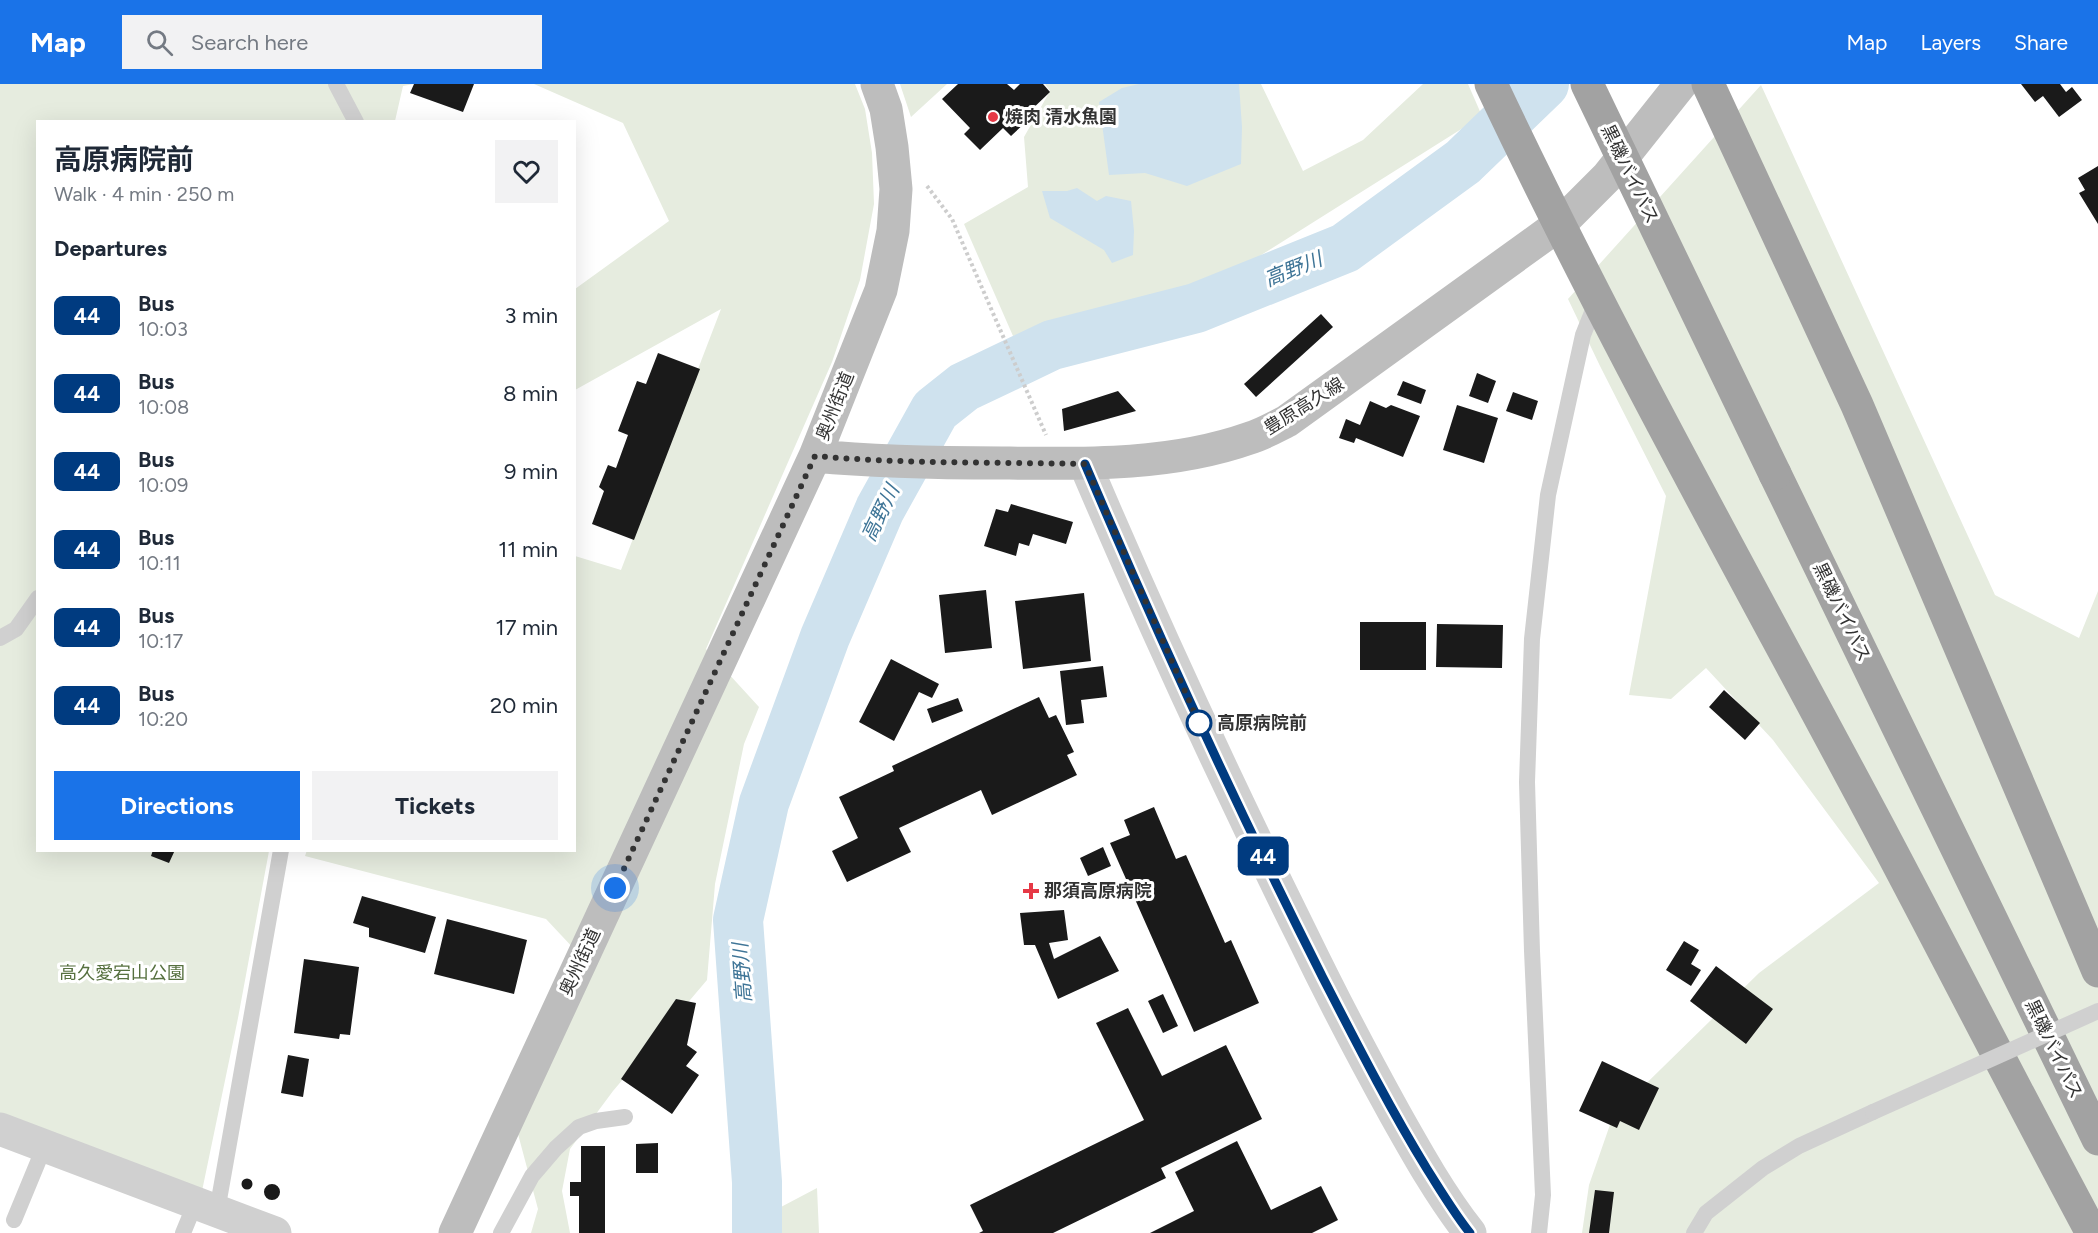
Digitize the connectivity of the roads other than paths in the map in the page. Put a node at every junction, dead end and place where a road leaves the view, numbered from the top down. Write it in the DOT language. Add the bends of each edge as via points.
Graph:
graph roads {
  1 [pos="336,84"];
  2 [pos="1491,84"];
  3 [pos="1587,84"];
  4 [pos="1682,84"];
  5 [pos="1708,84"];
  6 [pos="881,86"];
  7 [pos="355,120"];
  8 [pos="1560,224"];
  9 [pos="1597,299"];
  10 [pos="815,456"];
  11 [pos="1085,464"];
  12 [pos="36,601"];
  13 [pos="0,638"];
  14 [pos="281,852"];
  15 [pos="2098,970"];
  16 [pos="2098,1011"];
  17 [pos="625,1117"];
  18 [pos="0,1129"];
  19 [pos="2098,1139"];
  20 [pos="45,1145"];
  21 [pos="198,1216"];
  22 [pos="14,1220"];
  23 [pos="275,1233"];
  24 [pos="455,1233"];
  25 [pos="501,1233"];
  26 [pos="1470,1233"];
  27 [pos="1539,1233"];
  28 [pos="1695,1233"];
  29 [pos="2092,1233"];
  1 -- 7 [label="lane"];
  2 -- 8 [label="highway"];
  3 -- 19 [label="highway, 黒磯バイパス, bridge"];
  4 -- 8 [label="main road, 豊原高久線" via="1607,177"];
  5 -- 15 [label="highway" via="1857,405"];
  6 -- 10 [label="main road, 奥州街道" via="896,189 893,231 881,290"];
  8 -- 9 [label="highway"];
  8 -- 11 [label="main road, 豊原高久線" via="1287,421 1251,438 1201,451"];
  9 -- 27 [label="lane" via="1583,335 1548,495 1532,639 1527,782 1543,1195"];
  9 -- 29 [label="highway"];
  10 -- 11 [label="main road, 豊原高久線" via="936,463"];
  10 -- 24 [label="main road, 奥州街道"];
  11 -- 26 [label="street" via="1225,779 1313,957 1412,1144"];
  12 -- 13 [label="lane" via="16,629"];
  14 -- 21 [label="lane"];
  16 -- 28 [label="lane, bridge" via="1799,1146 1763,1168 1706,1213"];
  17 -- 25 [label="lane" via="579,1127 556,1148 532,1176"];
  18 -- 20 [label="street"];
  20 -- 21 [label="street"];
  20 -- 22 [label="lane"];
  21 -- 23 [label="street"];
}
